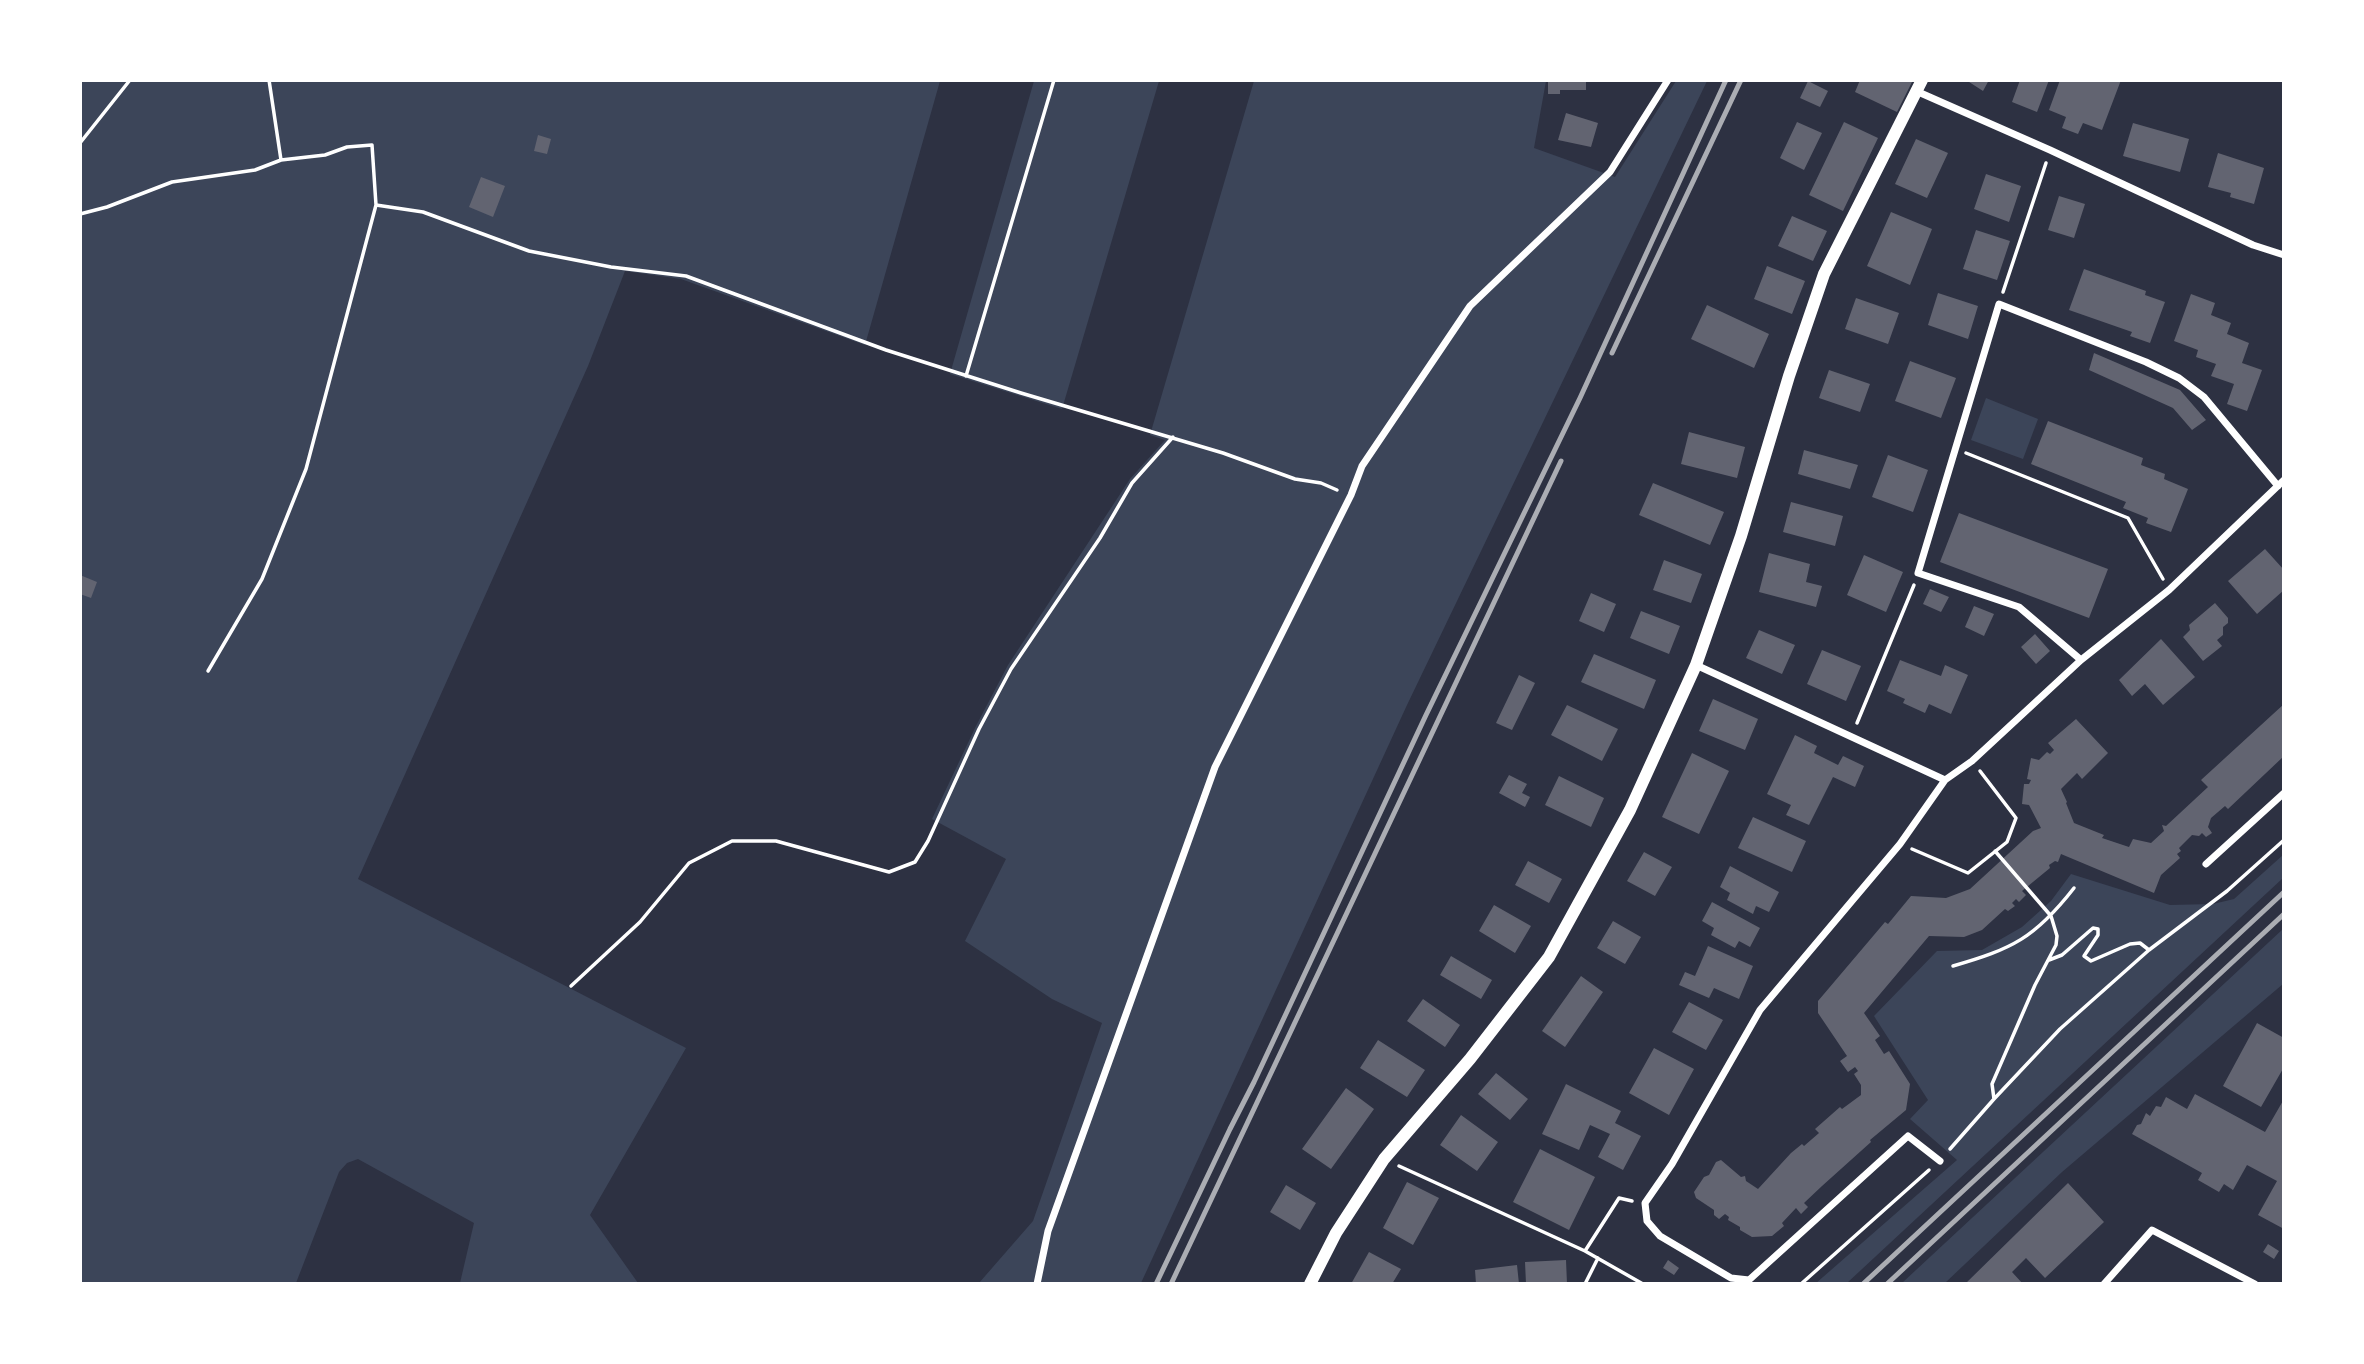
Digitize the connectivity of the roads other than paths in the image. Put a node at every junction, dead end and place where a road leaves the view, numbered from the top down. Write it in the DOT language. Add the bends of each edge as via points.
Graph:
graph roads {
  1 [pos="1668,80"];
  2 [pos="1919,86"];
  3 [pos="2284,255"];
  4 [pos="2281,483"];
  5 [pos="2081,660"];
  6 [pos="1696,665"];
  7 [pos="1945,780"];
  8 [pos="2284,793"];
  9 [pos="2206,864"];
  10 [pos="1940,1161"];
  11 [pos="1037,1283"];
  12 [pos="1310,1283"];
  13 [pos="2104,1283"];
  14 [pos="2255,1283"];
  1 -- 11 [label="street" via="1609,172 1470,306 1362,466 1215,767 1048,1231"];
  2 -- 3 [label="street" via="2253,245"];
  2 -- 6 [label="street" via="1824,274"];
  4 -- 5 [label="street" via="2169,590"];
  4 -- 5 [label="street" via="2204,397 2179,378 1999,304 1918,573 2019,607"];
  5 -- 7 [label="street" via="1972,761"];
  6 -- 7 [label="street"];
  6 -- 12 [label="street" via="1630,810 1549,957 1384,1159"];
  7 -- 10 [label="street" via="1900,844 1760,1010 1645,1203 1647,1221 1674,1246 1731,1278 1749,1280 1908,1136"];
  8 -- 9 [label="street"];
  13 -- 14 [label="street" via="2152,1230"];
}
